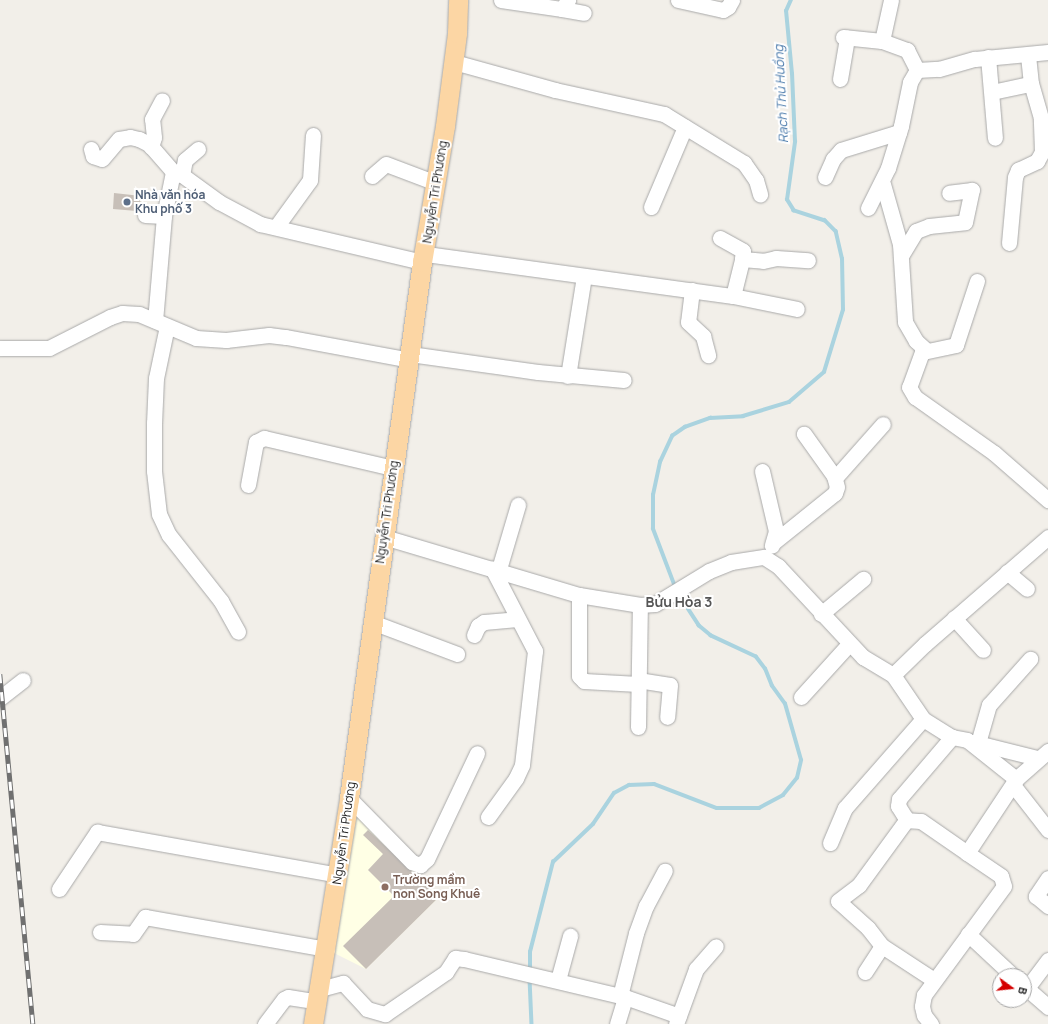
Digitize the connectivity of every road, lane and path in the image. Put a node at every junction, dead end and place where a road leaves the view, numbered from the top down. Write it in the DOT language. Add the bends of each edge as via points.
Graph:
graph roads {
  1 [pos="458,0"];
  2 [pos="501,0"];
  3 [pos="678,0"];
  4 [pos="732,0"];
  5 [pos="891,0"];
  6 [pos="565,4"];
  7 [pos="584,13"];
  8 [pos="882,40"];
  9 [pos="1048,52"];
  10 [pos="1028,55"];
  11 [pos="988,57"];
  12 [pos="454,62"];
  13 [pos="917,70"];
  14 [pos="840,79"];
  15 [pos="1031,84"];
  16 [pos="992,92"];
  17 [pos="162,100"];
  18 [pos="685,127"];
  19 [pos="899,132"];
  20 [pos="313,134"];
  21 [pos="994,138"];
  22 [pos="151,147"];
  23 [pos="91,149"];
  24 [pos="198,149"];
  25 [pos="177,174"];
  26 [pos="372,176"];
  27 [pos="825,177"];
  28 [pos="436,183"];
  29 [pos="883,184"];
  30 [pos="949,193"];
  31 [pos="760,194"];
  32 [pos="651,207"];
  33 [pos="868,208"];
  34 [pos="146,215"];
  35 [pos="164,216"];
  36 [pos="276,227"];
  37 [pos="720,238"];
  38 [pos="1009,243"];
  39 [pos="901,256"];
  40 [pos="424,258"];
  41 [pos="742,259"];
  42 [pos="808,260"];
  43 [pos="584,276"];
  44 [pos="976,281"];
  45 [pos="692,290"];
  46 [pos="733,296"];
  47 [pos="797,309"];
  48 [pos="161,324"];
  49 [pos="0,348"];
  50 [pos="926,350"];
  51 [pos="708,355"];
  52 [pos="410,357"];
  53 [pos="568,376"];
  54 [pos="624,380"];
  55 [pos="883,424"];
  56 [pos="804,434"];
  57 [pos="393,468"];
  58 [pos="762,471"];
  59 [pos="835,478"];
  60 [pos="248,485"];
  61 [pos="1048,500"];
  62 [pos="518,505"];
  63 [pos="1048,536"];
  64 [pos="384,537"];
  65 [pos="774,542"];
  66 [pos="764,558"];
  67 [pos="495,569"];
  68 [pos="1007,572"];
  69 [pos="863,579"];
  70 [pos="1026,589"];
  71 [pos="579,595"];
  72 [pos="640,605"];
  73 [pos="821,614"];
  74 [pos="954,618"];
  75 [pos="518,619"];
  76 [pos="372,622"];
  77 [pos="238,632"];
  78 [pos="474,635"];
  79 [pos="850,644"];
  80 [pos="983,650"];
  81 [pos="457,654"];
  82 [pos="1030,659"];
  83 [pos="892,675"];
  84 [pos="23,680"];
  85 [pos="638,682"];
  86 [pos="801,697"];
  87 [pos="0,698"];
  88 [pos="667,717"];
  89 [pos="923,719"];
  90 [pos="638,727"];
  91 [pos="952,737"];
  92 [pos="973,742"];
  93 [pos="477,753"];
  94 [pos="1043,755"];
  95 [pos="1015,782"];
  96 [pos="349,798"];
  97 [pos="488,817"];
  98 [pos="906,820"];
  99 [pos="1048,830"];
  100 [pos="830,843"];
  101 [pos="967,853"];
  102 [pos="665,871"];
  103 [pos="338,875"];
  104 [pos="1048,878"];
  105 [pos="59,889"];
  106 [pos="1048,906"];
  107 [pos="100,932"];
  108 [pos="968,934"];
  109 [pos="570,936"];
  110 [pos="716,946"];
  111 [pos="882,946"];
  112 [pos="327,949"];
  113 [pos="1048,960"];
  114 [pos="1004,968"];
  115 [pos="865,972"];
  116 [pos="1032,979"];
  117 [pos="558,980"];
  118 [pos="934,980"];
  119 [pos="1032,993"];
  120 [pos="319,995"];
  121 [pos="623,996"];
  122 [pos="1048,1007"];
  123 [pos="387,1019"];
  124 [pos="677,1020"];
  125 [pos="265,1024"];
  126 [pos="313,1024"];
  127 [pos="617,1024"];
  128 [pos="931,1024"];
  1 -- 12 [label="main road, Nguyễn Tri Phương"];
  2 -- 6 [label="street"];
  3 -- 4 [label="street" via="723,10"];
  5 -- 8 [label="street"];
  6 -- 7 [label="street"];
  8 -- 13 [label="street" via="907,50"];
  8 -- 14 [label="street" via="845,37"];
  9 -- 10 [label="street"];
  10 -- 11 [label="street"];
  10 -- 15 [label="street"];
  11 -- 13 [label="street"];
  11 -- 16 [label="street"];
  12 -- 18 [label="street" via="555,90 664,114"];
  12 -- 28 [label="main road, Nguyễn Tri Phương"];
  13 -- 19 [label="street" via="910,82"];
  15 -- 16 [label="street"];
  15 -- 38 [label="street" via="1041,118 1042,152 1037,161 1018,170 1015,176"];
  16 -- 21 [label="street"];
  17 -- 22 [label="street" via="152,119 154,137"];
  18 -- 31 [label="street" via="744,163 756,180"];
  18 -- 32 [label="street"];
  19 -- 27 [label="street" via="841,150 833,159"];
  19 -- 29 [label="street"];
  20 -- 36 [label="street" via="310,180"];
  22 -- 23 [label="street" via="130,136 119,139 102,159 93,156"];
  22 -- 25 [label="street"];
  24 -- 25 [label="street" via="185,160"];
  25 -- 35 [label="street"];
  25 -- 36 [label="street" via="250,220"];
  26 -- 28 [label="street" via="386,164"];
  28 -- 40 [label="main road, Nguyễn Tri Phương"];
  29 -- 33 [label="street"];
  29 -- 39 [label="street" via="898,234"];
  30 -- 39 [label="street" via="972,190 965,222 929,226 916,231"];
  34 -- 35 [label="street"];
  35 -- 48 [label="street"];
  36 -- 40 [label="street"];
  37 -- 41 [label="street" via="743,251"];
  39 -- 50 [label="street" via="905,322 916,341"];
  40 -- 43 [label="street"];
  40 -- 52 [label="main road, Nguyễn Tri Phương"];
  41 -- 42 [label="street"];
  41 -- 46 [label="street"];
  43 -- 45 [label="street"];
  43 -- 53 [label="street"];
  44 -- 50 [label="street" via="956,345"];
  45 -- 46 [label="street"];
  45 -- 51 [label="street" via="688,322 703,336"];
  46 -- 47 [label="street"];
  48 -- 49 [label="street" via="139,314 122,313 50,348"];
  48 -- 52 [label="street" via="196,338 226,340 269,335"];
  48 -- 77 [label="street" via="154,423 154,471 159,514 169,535 221,601"];
  50 -- 61 [label="street" via="922,352 909,386 915,397 994,453"];
  52 -- 53 [label="street"];
  52 -- 57 [label="main road, Nguyễn Tri Phương"];
  53 -- 54 [label="street"];
  55 -- 59 [label="street"];
  56 -- 59 [label="street"];
  57 -- 60 [label="street" via="264,438 256,442"];
  57 -- 64 [label="main road, Nguyễn Tri Phương"];
  58 -- 65 [label="street" via="776,531"];
  59 -- 65 [label="street" via="837,487 834,493"];
  62 -- 67 [label="street"];
  63 -- 68 [label="street"];
  64 -- 67 [label="street"];
  64 -- 76 [label="main road, Nguyễn Tri Phương"];
  65 -- 66 [label="street"];
  66 -- 72 [label="street" via="731,562 655,604"];
  66 -- 73 [label="street" via="778,566"];
  67 -- 71 [label="street"];
  67 -- 75 [label="street"];
  68 -- 70 [label="street"];
  68 -- 74 [label="street"];
  69 -- 73 [label="street"];
  71 -- 72 [label="street"];
  71 -- 85 [label="street" via="579,676 589,681"];
  72 -- 85 [label="street"];
  73 -- 79 [label="street"];
  74 -- 80 [label="street"];
  74 -- 83 [label="street"];
  75 -- 78 [label="street" via="484,622 478,626"];
  75 -- 97 [label="street" via="535,651 522,765 516,778"];
  76 -- 81 [label="street"];
  76 -- 96 [label="main road, Nguyễn Tri Phương"];
  79 -- 83 [label="street" via="863,657"];
  79 -- 86 [label="street"];
  82 -- 92 [label="street" via="989,704"];
  83 -- 89 [label="street"];
  84 -- 87 [label="street"];
  85 -- 88 [label="street" via="670,685"];
  85 -- 90 [label="street"];
  89 -- 91 [label="street"];
  89 -- 100 [label="street" via="846,808"];
  91 -- 92 [label="street"];
  91 -- 98 [label="street" via="899,799 898,806"];
  92 -- 94 [label="street"];
  92 -- 95 [label="street"];
  93 -- 96 [label="street" via="427,859 420,864 412,862"];
  94 -- 95 [label="street"];
  95 -- 99 [label="street"];
  95 -- 101 [label="street"];
  96 -- 103 [label="main road, Nguyễn Tri Phương"];
  98 -- 101 [label="street" via="921,821"];
  98 -- 111 [label="street" via="863,880 838,901 868,928"];
  101 -- 108 [label="street" via="1004,880 1004,886"];
  102 -- 121 [label="street" via="646,906 636,933"];
  103 -- 105 [label="street" via="97,832"];
  103 -- 112 [label="main road, Nguyễn Tri Phương"];
  104 -- 106 [label="street" via="1036,894 1038,900"];
  107 -- 112 [label="street" via="133,934 144,917"];
  108 -- 114 [label="street"];
  108 -- 118 [label="street"];
  109 -- 117 [label="street"];
  110 -- 124 [label="street" via="696,969"];
  111 -- 115 [label="street"];
  111 -- 118 [label="street"];
  112 -- 120 [label="main road, Nguyễn Tri Phương"];
  113 -- 116 [label="street"];
  117 -- 121 [label="street"];
  117 -- 123 [label="street" via="455,958 446,972"];
  118 -- 128 [label="street" via="924,995 922,1006 924,1015"];
  119 -- 122 [label="street"];
  120 -- 123 [label="street" via="343,983 367,1009"];
  120 -- 125 [label="street" via="284,999"];
  120 -- 126 [label="main road, Nguyễn Tri Phương"];
  121 -- 124 [label="street"];
  121 -- 127 [label="street"];
}
